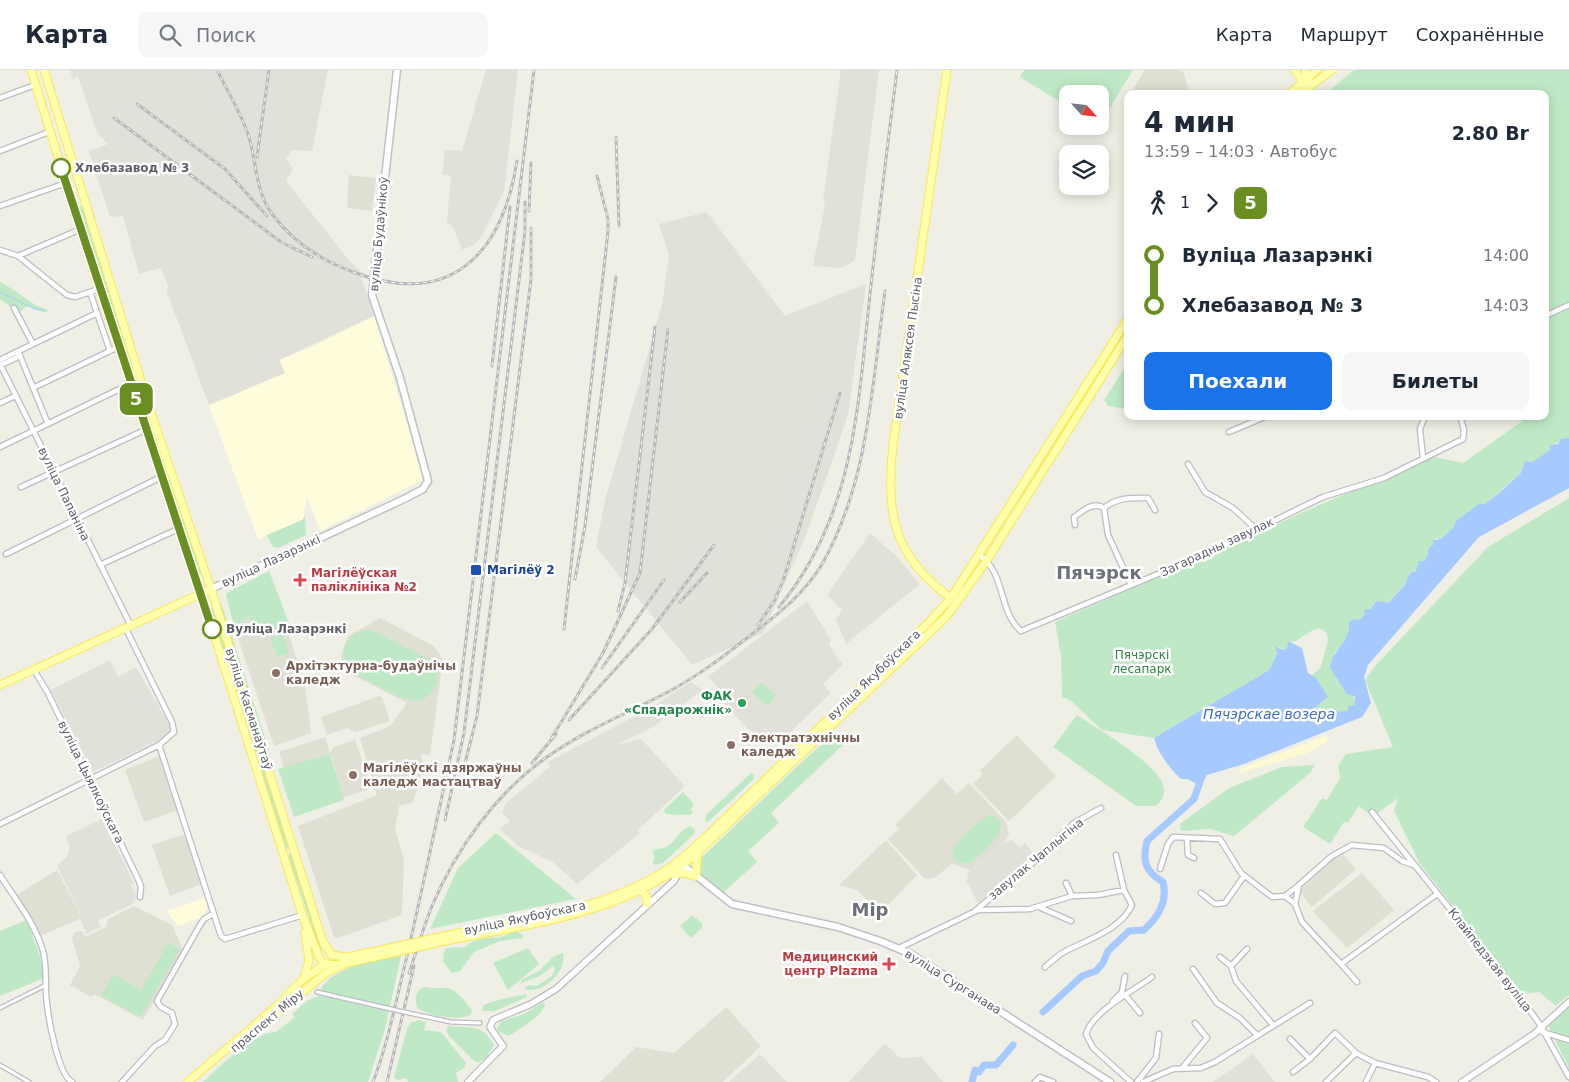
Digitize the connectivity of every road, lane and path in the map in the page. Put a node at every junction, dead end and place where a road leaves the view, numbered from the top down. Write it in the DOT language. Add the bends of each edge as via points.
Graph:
graph roads {
  1 [pos="31,70"];
  2 [pos="44,70"];
  3 [pos="397,70"];
  4 [pos="947,70"];
  5 [pos="1295,70"];
  6 [pos="1305,70"];
  7 [pos="1317,70"];
  8 [pos="1332,70"];
  9 [pos="1305,80"];
  10 [pos="35,85"];
  11 [pos="1308,87"];
  12 [pos="1294,90"];
  13 [pos="1305,90"];
  14 [pos="51,95"];
  15 [pos="0,98"];
  16 [pos="39,98"];
  17 [pos="49,132"];
  18 [pos="0,152"];
  19 [pos="66,184"];
  20 [pos="83,197"];
  21 [pos="72,201"];
  22 [pos="0,206"];
  23 [pos="81,229"];
  24 [pos="0,250"];
  25 [pos="18,256"];
  26 [pos="99,289"];
  27 [pos="90,292"];
  28 [pos="1569,305"];
  29 [pos="14,308"];
  30 [pos="97,313"];
  31 [pos="1549,314"];
  32 [pos="1124,325"];
  33 [pos="1124,341"];
  34 [pos="33,344"];
  35 [pos="118,347"];
  36 [pos="110,351"];
  37 [pos="19,354"];
  38 [pos="0,360"];
  39 [pos="0,365"];
  40 [pos="130,384"];
  41 [pos="33,388"];
  42 [pos="15,396"];
  43 [pos="0,403"];
  44 [pos="148,403"];
  45 [pos="138,407"];
  46 [pos="1258,420"];
  47 [pos="1423,420"];
  48 [pos="1461,420"];
  49 [pos="154,422"];
  50 [pos="48,424"];
  51 [pos="145,428"];
  52 [pos="33,432"];
  53 [pos="1229,432"];
  54 [pos="0,447"];
  55 [pos="1423,458"];
  56 [pos="1188,464"];
  57 [pos="53,472"];
  58 [pos="161,477"];
  59 [pos="428,481"];
  60 [pos="21,487"];
  61 [pos="1104,508"];
  62 [pos="1156,510"];
  63 [pos="76,518"];
  64 [pos="1074,525"];
  65 [pos="1255,528"];
  66 [pos="178,529"];
  67 [pos="6,554"];
  68 [pos="979,555"];
  69 [pos="986,560"];
  70 [pos="100,565"];
  71 [pos="1131,585"];
  72 [pos="211,589"];
  73 [pos="200,593"];
  74 [pos="951,598"];
  75 [pos="958,603"];
  76 [pos="128,625"];
  77 [pos="34,670"];
  78 [pos="0,685"];
  79 [pos="158,745"];
  80 [pos="90,780"];
  81 [pos="1101,808"];
  82 [pos="1372,812"];
  83 [pos="0,824"];
  84 [pos="1187,838"];
  85 [pos="698,852"];
  86 [pos="1116,855"];
  87 [pos="1194,858"];
  88 [pos="681,864"];
  89 [pos="1414,864"];
  90 [pos="1160,869"];
  91 [pos="679,873"];
  92 [pos="671,874"];
  93 [pos="0,875"];
  94 [pos="696,876"];
  95 [pos="1244,876"];
  96 [pos="1066,883"];
  97 [pos="1299,885"];
  98 [pos="639,888"];
  99 [pos="1124,890"];
  100 [pos="1200,893"];
  101 [pos="1437,894"];
  102 [pos="1072,896"];
  103 [pos="1284,896"];
  104 [pos="140,897"];
  105 [pos="648,904"];
  106 [pos="1295,904"];
  107 [pos="1039,908"];
  108 [pos="972,913"];
  109 [pos="213,914"];
  110 [pos="303,916"];
  111 [pos="1071,921"];
  112 [pos="324,947"];
  113 [pos="899,948"];
  114 [pos="1247,949"];
  115 [pos="316,952"];
  116 [pos="1220,957"];
  117 [pos="345,962"];
  118 [pos="325,964"];
  119 [pos="1341,964"];
  120 [pos="1045,966"];
  121 [pos="1231,966"];
  122 [pos="1193,969"];
  123 [pos="1124,976"];
  124 [pos="1152,977"];
  125 [pos="302,980"];
  126 [pos="1357,982"];
  127 [pos="46,985"];
  128 [pos="308,986"];
  129 [pos="318,992"];
  130 [pos="1126,996"];
  131 [pos="1569,1002"];
  132 [pos="1310,1003"];
  133 [pos="0,1008"];
  134 [pos="1106,1010"];
  135 [pos="1140,1013"];
  136 [pos="480,1023"];
  137 [pos="1195,1024"];
  138 [pos="1273,1025"];
  139 [pos="1541,1030"];
  140 [pos="1159,1034"];
  141 [pos="1256,1034"];
  142 [pos="1290,1039"];
  143 [pos="1569,1040"];
  144 [pos="1356,1054"];
  145 [pos="1310,1059"];
  146 [pos="1375,1063"];
  147 [pos="0,1065"];
  148 [pos="1183,1067"];
  149 [pos="1293,1072"];
  150 [pos="1569,1077"];
  151 [pos="29,1082"];
  152 [pos="72,1082"];
  153 [pos="122,1082"];
  154 [pos="188,1082"];
  155 [pos="195,1082"];
  156 [pos="468,1082"];
  157 [pos="1035,1082"];
  158 [pos="1053,1082"];
  159 [pos="1110,1082"];
  160 [pos="1131,1082"];
  161 [pos="1137,1082"];
  162 [pos="1143,1082"];
  163 [pos="1326,1082"];
  164 [pos="1366,1082"];
  165 [pos="1436,1082"];
  166 [pos="1462,1082"];
  1 -- 10 [label="main road, вуліца Касманаўтаў"];
  2 -- 14 [label="main road, вуліца Касманаўтаў"];
  3 -- 59 [label="main road, вуліца Будаўнікоў" via="372,295 400,378"];
  4 -- 74 [label="main road, вуліца Аляксея Пысіна" via="893,445 890,487 892,518 908,554 931,582"];
  5 -- 9 [label="main road"];
  6 -- 9 [label="main road"];
  7 -- 9 [label="main road"];
  8 -- 11 [label="main road"];
  9 -- 11 [label="main road"];
  9 -- 12 [label="main road"];
  10 -- 15 [label="street"];
  10 -- 16 [label="main road, вуліца Касманаўтаў"];
  11 -- 13 [label="main road"];
  14 -- 16 [label="main road"];
  14 -- 20 [label="main road, вуліца Касманаўтаў"];
  16 -- 17 [label="main road, вуліца Касманаўтаў"];
  17 -- 18 [label="street"];
  17 -- 19 [label="main road, вуліца Касманаўтаў"];
  19 -- 21 [label="main road, вуліца Касманаўтаў"];
  19 -- 22 [label="street"];
  20 -- 21 [label="main road"];
  20 -- 44 [label="main road, вуліца Касманаўтаў"];
  21 -- 23 [label="main road, вуліца Касманаўтаў"];
  23 -- 25 [label="street"];
  23 -- 26 [label="main road, вуліца Касманаўтаў"];
  24 -- 25 [label="street"];
  25 -- 27 [label="street" via="67,295 75,297"];
  26 -- 27 [label="street"];
  26 -- 35 [label="main road, вуліца Касманаўтаў"];
  27 -- 30 [label="street"];
  28 -- 31 [label="street"];
  29 -- 34 [label="street"];
  30 -- 34 [label="street"];
  30 -- 36 [label="street"];
  32 -- 68 [label="main road, вуліца Якубоўскага"];
  33 -- 69 [label="main road, вуліца Якубоўскага"];
  34 -- 37 [label="street"];
  35 -- 36 [label="street"];
  35 -- 40 [label="main road, вуліца Касманаўтаў"];
  36 -- 41 [label="street"];
  37 -- 38 [label="street"];
  37 -- 39 [label="street"];
  37 -- 41 [label="street"];
  39 -- 42 [label="street, вуліца Папаніна"];
  40 -- 45 [label="main road, вуліца Касманаўтаў"];
  40 -- 50 [label="street"];
  41 -- 50 [label="street"];
  42 -- 43 [label="street"];
  42 -- 52 [label="street, вуліца Папаніна"];
  44 -- 45 [label="main road" via="143,408"];
  44 -- 49 [label="main road, вуліца Касманаўтаў"];
  45 -- 51 [label="main road, вуліца Касманаўтаў"];
  46 -- 53 [label="street"];
  47 -- 55 [label="street" via="1420,429"];
  48 -- 55 [label="street, Загарадны завулак" via="1464,436 1460,442"];
  49 -- 51 [label="main road" via="149,421"];
  49 -- 72 [label="main road, вуліца Касманаўтаў"];
  50 -- 52 [label="street"];
  51 -- 57 [label="street"];
  51 -- 58 [label="main road, вуліца Касманаўтаў"];
  52 -- 54 [label="street"];
  52 -- 57 [label="street, вуліца Папаніна"];
  55 -- 65 [label="street, Загарадны завулак" via="1384,478 1323,496"];
  56 -- 65 [label="street" via="1205,492 1233,508"];
  57 -- 60 [label="street"];
  57 -- 63 [label="street, вуліца Папаніна"];
  58 -- 63 [label="street"];
  58 -- 66 [label="main road, вуліца Касманаўтаў"];
  59 -- 72 [label="main road, вуліца Лазарэнкі" via="423,489 406,498"];
  61 -- 62 [label="street" via="1125,497 1148,498"];
  61 -- 64 [label="street" via="1091,505 1074,517"];
  61 -- 71 [label="street" via="1108,535"];
  63 -- 67 [label="street"];
  63 -- 70 [label="street, вуліца Папаніна"];
  65 -- 71 [label="street, Загарадны завулак"];
  66 -- 70 [label="street"];
  66 -- 73 [label="main road, вуліца Касманаўтаў"];
  68 -- 69 [label="street, Загарадны завулак"];
  68 -- 74 [label="main road, вуліца Якубоўскага"];
  69 -- 71 [label="street, Загарадны завулак" via="993,567 1013,622 1021,631"];
  69 -- 75 [label="main road, вуліца Якубоўскага"];
  70 -- 76 [label="street, вуліца Папаніна"];
  72 -- 73 [label="main road, вуліца Лазарэнкі"];
  72 -- 112 [label="main road, вуліца Касманаўтаў"];
  73 -- 76 [label="main road, вуліца Лазарэнкі"];
  73 -- 110 [label="main road, вуліца Касманаўтаў"];
  74 -- 75 [label="main road, вуліца Аляксея Пысіна"];
  74 -- 88 [label="main road, вуліца Якубоўскага"];
  75 -- 85 [label="main road, вуліца Якубоўскага"];
  76 -- 77 [label="main road, вуліца Лазарэнкі"];
  76 -- 79 [label="street, вуліца Папаніна" via="174,728 172,736"];
  77 -- 78 [label="main road, вуліца Лазарэнкі"];
  77 -- 80 [label="street, вуліца Цыялкоўскага"];
  79 -- 80 [label="street, вуліца Папаніна"];
  79 -- 109 [label="street"];
  80 -- 83 [label="street, вуліца Папаніна"];
  80 -- 104 [label="street, вуліца Цыялкоўскага" via="142,887"];
  81 -- 108 [label="street, завулак Чаплыгіна" via="1074,824"];
  82 -- 89 [label="street, Клайпедзкая вуліца"];
  84 -- 87 [label="street" via="1188,855"];
  84 -- 90 [label="street" via="1173,837 1170,840"];
  84 -- 95 [label="street" via="1220,839"];
  85 -- 88 [label="main road, вуліца Якубоўскага"];
  85 -- 94 [label="main road"];
  86 -- 99 [label="street"];
  88 -- 91 [label="street"];
  88 -- 92 [label="main road, вуліца Якубоўскага"];
  88 -- 94 [label="main road, вуліца Сурганава"];
  88 -- 98 [label="main road, вуліца Якубоўскага"];
  89 -- 97 [label="street, Клайпедзкая вуліца" via="1402,861 1384,848 1352,845 1332,856"];
  89 -- 101 [label="street, Клайпедзкая вуліца"];
  91 -- 92 [label="main road"];
  91 -- 94 [label="main road"];
  91 -- 105 [label="street"];
  92 -- 98 [label="main road, вуліца Якубоўскага"];
  93 -- 127 [label="street" via="38,937 47,967"];
  94 -- 113 [label="main road, вуліца Сурганава" via="732,904 838,926"];
  95 -- 100 [label="street" via="1225,903 1215,904"];
  95 -- 103 [label="street" via="1272,897"];
  96 -- 102 [label="street"];
  97 -- 103 [label="street"];
  97 -- 106 [label="street"];
  98 -- 105 [label="main road" via="647,897"];
  98 -- 117 [label="main road, вуліца Якубоўскага, bridge" via="579,908"];
  99 -- 102 [label="street"];
  99 -- 120 [label="street" via="1132,905 1125,916 1101,934"];
  101 -- 119 [label="street"];
  101 -- 139 [label="street, Клайпедзкая вуліца" via="1512,986"];
  102 -- 107 [label="street"];
  103 -- 106 [label="street"];
  105 -- 156 [label="street" via="556,989 493,1020 490,1027 503,1046"];
  106 -- 119 [label="street" via="1302,922"];
  107 -- 108 [label="street" via="978,910"];
  107 -- 111 [label="street"];
  108 -- 113 [label="street"];
  109 -- 110 [label="street" via="224,939"];
  109 -- 153 [label="street" via="200,924 157,1001 175,1018 166,1040 155,1046"];
  110 -- 115 [label="main road, вуліца Касманаўтаў"];
  110 -- 125 [label="main road, вуліца Касманаўтаў" via="309,961 308,972"];
  112 -- 115 [label="main road" via="323,955"];
  112 -- 117 [label="main road"];
  112 -- 118 [label="main road, вуліца Касманаўтаў"];
  113 -- 159 [label="main road, вуліца Сурганава"];
  114 -- 121 [label="street"];
  115 -- 118 [label="main road"];
  116 -- 121 [label="street"];
  117 -- 118 [label="main road, праспект Міру"];
  117 -- 128 [label="main road, праспект Міру"];
  118 -- 125 [label="main road, праспект Міру"];
  118 -- 128 [label="main road"];
  119 -- 126 [label="street"];
  121 -- 138 [label="street" via="1236,981"];
  122 -- 141 [label="street" via="1217,1003 1240,1018"];
  123 -- 134 [label="street" via="1122,992"];
  124 -- 130 [label="street"];
  125 -- 154 [label="main road, праспект Міру" via="277,1006"];
  127 -- 133 [label="street"];
  127 -- 152 [label="street" via="46,1003 58,1059 67,1079"];
  128 -- 155 [label="main road, праспект Міру"];
  129 -- 136 [label="street, bridge" via="451,1022"];
  130 -- 134 [label="street"];
  130 -- 135 [label="street"];
  131 -- 139 [label="street"];
  132 -- 138 [label="street"];
  134 -- 160 [label="street" via="1088,1026 1086,1038 1103,1059"];
  137 -- 148 [label="street" via="1207,1038"];
  138 -- 141 [label="street"];
  139 -- 143 [label="street"];
  139 -- 150 [label="street, Клайпедзкая вуліца"];
  139 -- 166 [label="street"];
  140 -- 161 [label="street" via="1156,1058"];
  141 -- 148 [label="street" via="1201,1068"];
  142 -- 145 [label="street"];
  144 -- 145 [label="street" via="1335,1033"];
  144 -- 146 [label="street"];
  144 -- 163 [label="street"];
  145 -- 149 [label="street"];
  146 -- 164 [label="street"];
  146 -- 165 [label="street"];
  147 -- 151 [label="street"];
  148 -- 162 [label="street"];
  157 -- 158 [label="street" via="1043,1077"];
}
